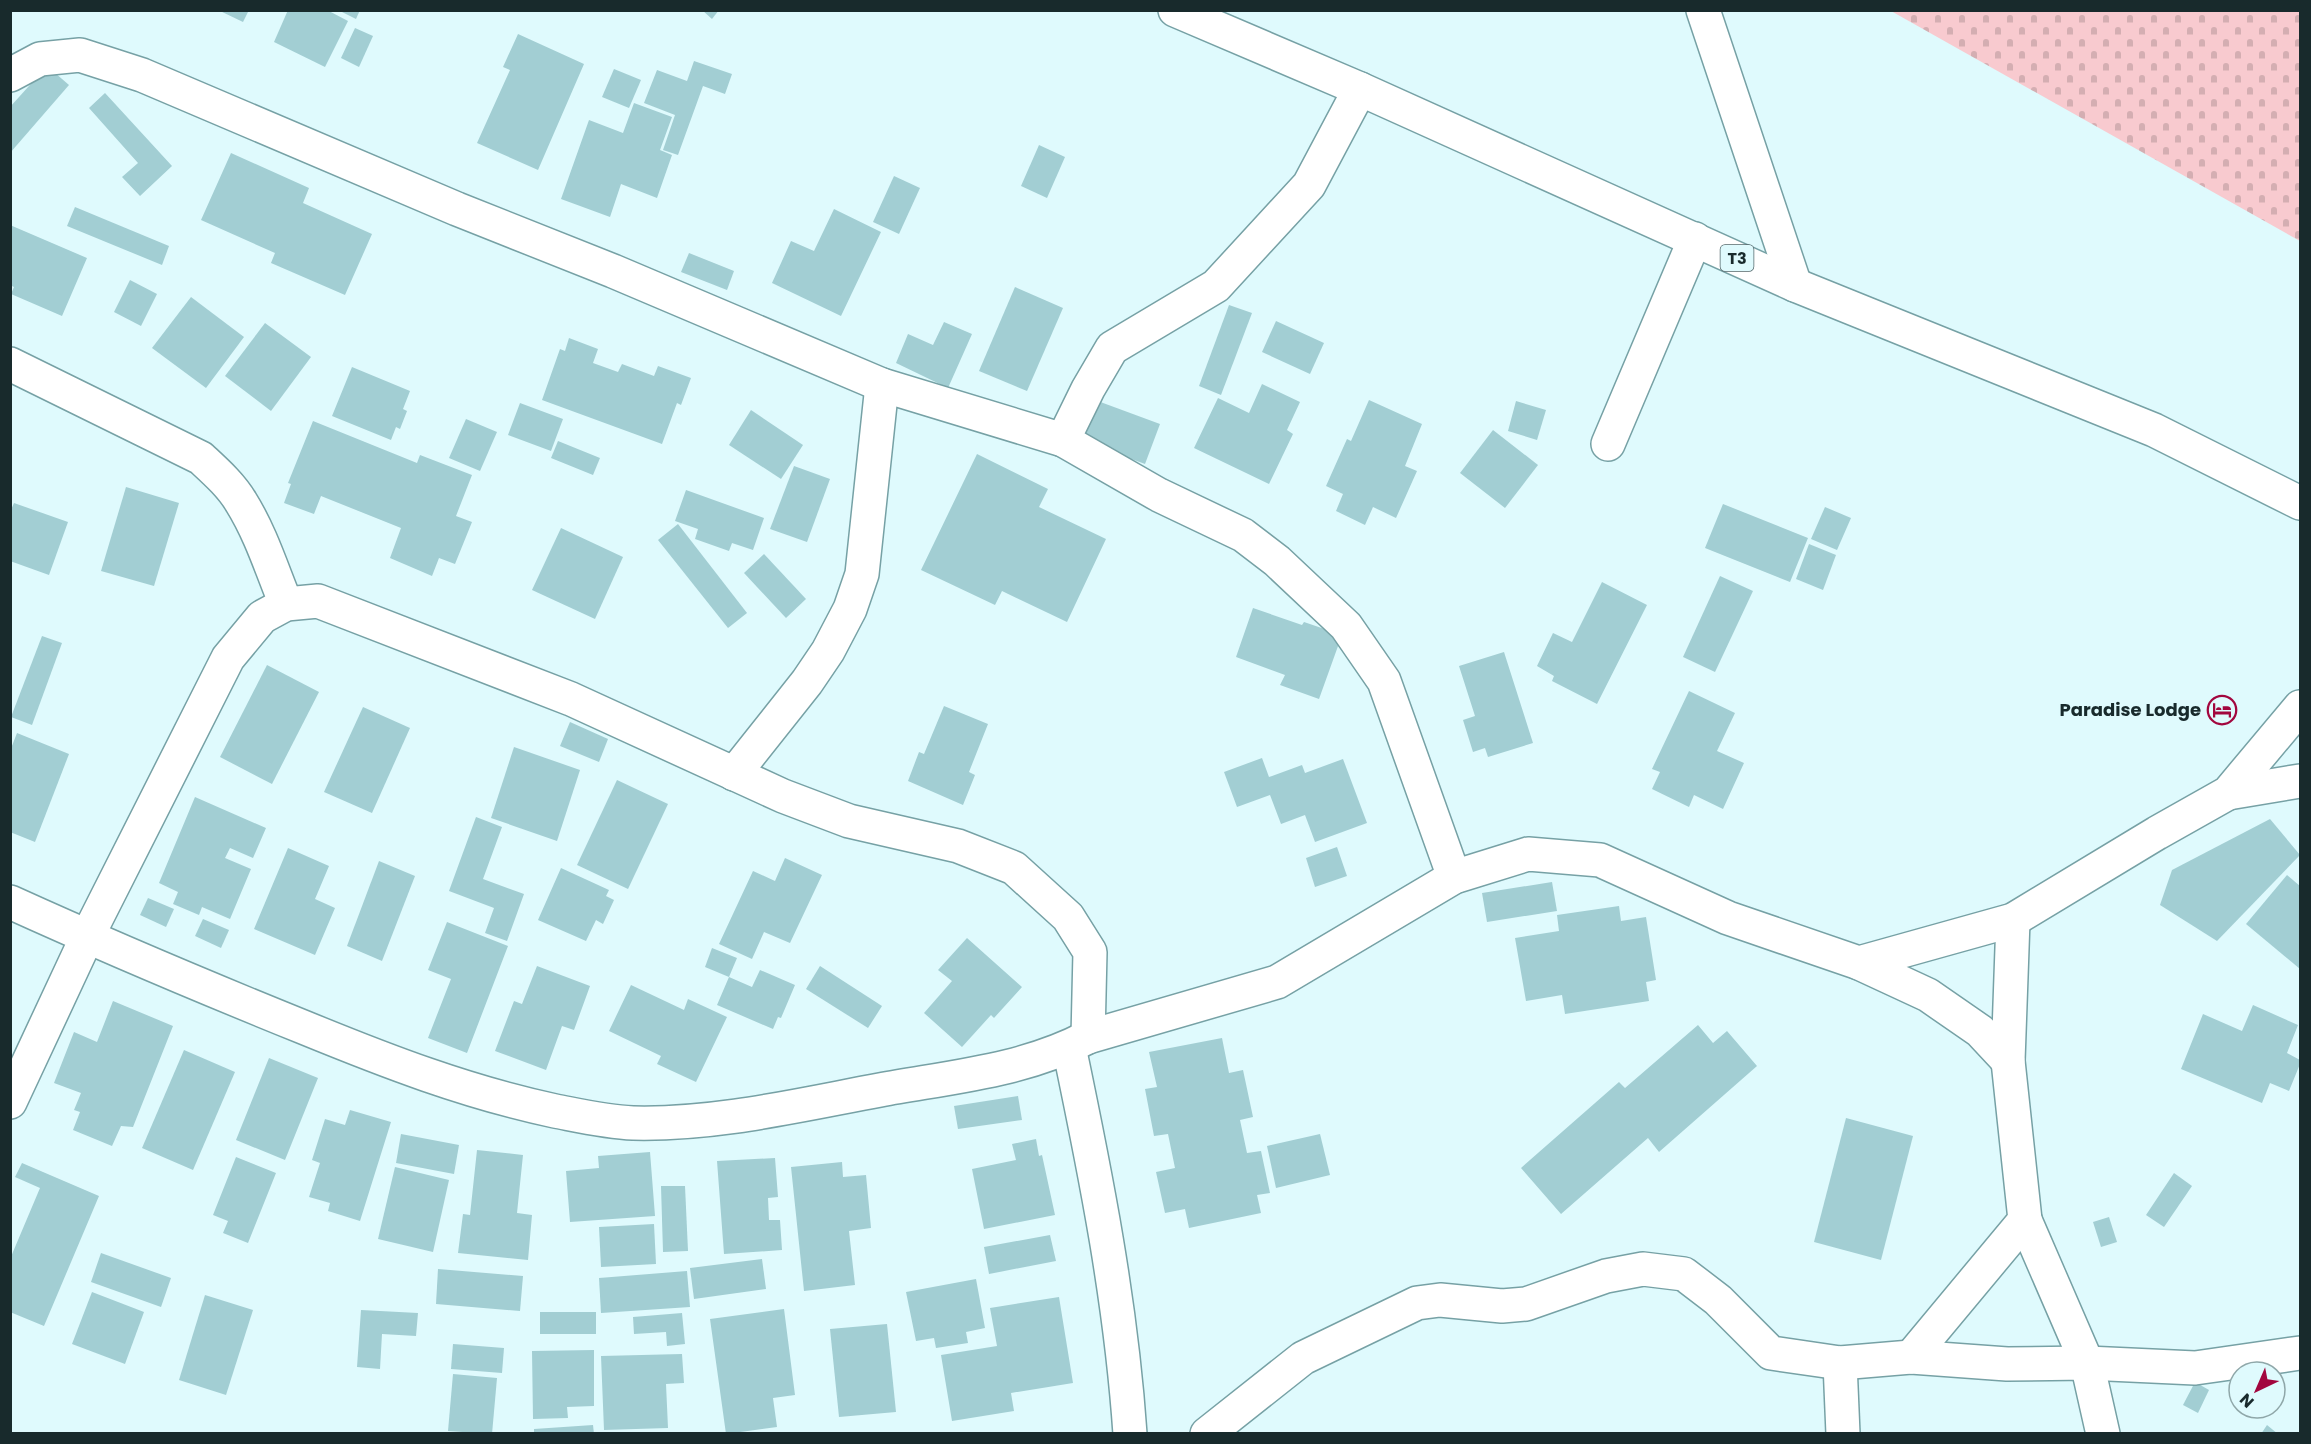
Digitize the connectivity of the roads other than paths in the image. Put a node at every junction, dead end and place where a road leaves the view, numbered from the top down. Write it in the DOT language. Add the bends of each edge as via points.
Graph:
graph roads {
  1 [pos="1175,10"];
  2 [pos="1703,10"];
  3 [pos="10,75"];
  4 [pos="1360,89"];
  5 [pos="1695,239"];
  6 [pos="1795,285"];
  7 [pos="10,364"];
  8 [pos="882,385"];
  9 [pos="1063,440"];
  10 [pos="1608,444"];
  11 [pos="2301,503"];
  12 [pos="286,604"];
  13 [pos="2301,707"];
  14 [pos="734,774"];
  15 [pos="2301,781"];
  16 [pos="2228,793"];
  17 [pos="1454,877"];
  18 [pos="10,902"];
  19 [pos="2013,920"];
  20 [pos="87,937"];
  21 [pos="1859,963"];
  22 [pos="1079,1042"];
  23 [pos="2008,1061"];
  24 [pos="10,1102"];
  25 [pos="2025,1220"];
  26 [pos="2301,1353"];
  27 [pos="1911,1357"];
  28 [pos="1840,1363"];
  29 [pos="2087,1363"];
  30 [pos="1130,1434"];
  31 [pos="1207,1434"];
  32 [pos="1844,1434"];
  33 [pos="2103,1434"];
  1 -- 4 [label="main road, T3"];
  2 -- 6 [label="main road"];
  3 -- 8 [label="main road" via="40,58 80,55 142,75"];
  4 -- 5 [label="main road, T3"];
  4 -- 9 [label="main road" via="1309,185 1216,286 1112,348"];
  5 -- 6 [label="main road, T3"];
  5 -- 10 [label="main road"];
  6 -- 11 [label="main road, T3" via="2154,430"];
  7 -- 12 [label="main road" via="201,458 241,501"];
  8 -- 9 [label="main road"];
  8 -- 14 [label="main road" via="861,574 850,609 807,682"];
  9 -- 17 [label="main road" via="1159,495 1243,535 1277,561 1346,626 1384,681"];
  12 -- 14 [label="main road" via="318,601 571,699"];
  12 -- 20 [label="main road" via="262,617 228,658"];
  13 -- 16 [label="main road"];
  14 -- 22 [label="main road" via="849,821 958,846 1014,868 1068,917 1090,952"];
  15 -- 16 [label="main road"];
  16 -- 19 [label="main road"];
  17 -- 21 [label="main road" via="1528,855 1600,860 1728,918"];
  17 -- 22 [label="main road" via="1277,982"];
  18 -- 20 [label="main road"];
  19 -- 21 [label="main road"];
  19 -- 23 [label="main road"];
  20 -- 22 [label="main road" via="411,1071 511,1101 633,1123 687,1122 778,1109 1009,1067"];
  20 -- 24 [label="main road"];
  21 -- 23 [label="main road" via="1928,995 1980,1031"];
  22 -- 30 [label="main road" via="1112,1267"];
  23 -- 25 [label="main road"];
  25 -- 27 [label="main road"];
  25 -- 29 [label="main road"];
  26 -- 29 [label="main road" via="2195,1368"];
  27 -- 28 [label="main road"];
  27 -- 29 [label="main road" via="2007,1364"];
  28 -- 31 [label="main road" via="1771,1353 1718,1300 1684,1274 1643,1269 1606,1276 1526,1304 1502,1306 1440,1300 1417,1303 1303,1358"];
  28 -- 32 [label="main road"];
  29 -- 33 [label="main road"];
}
